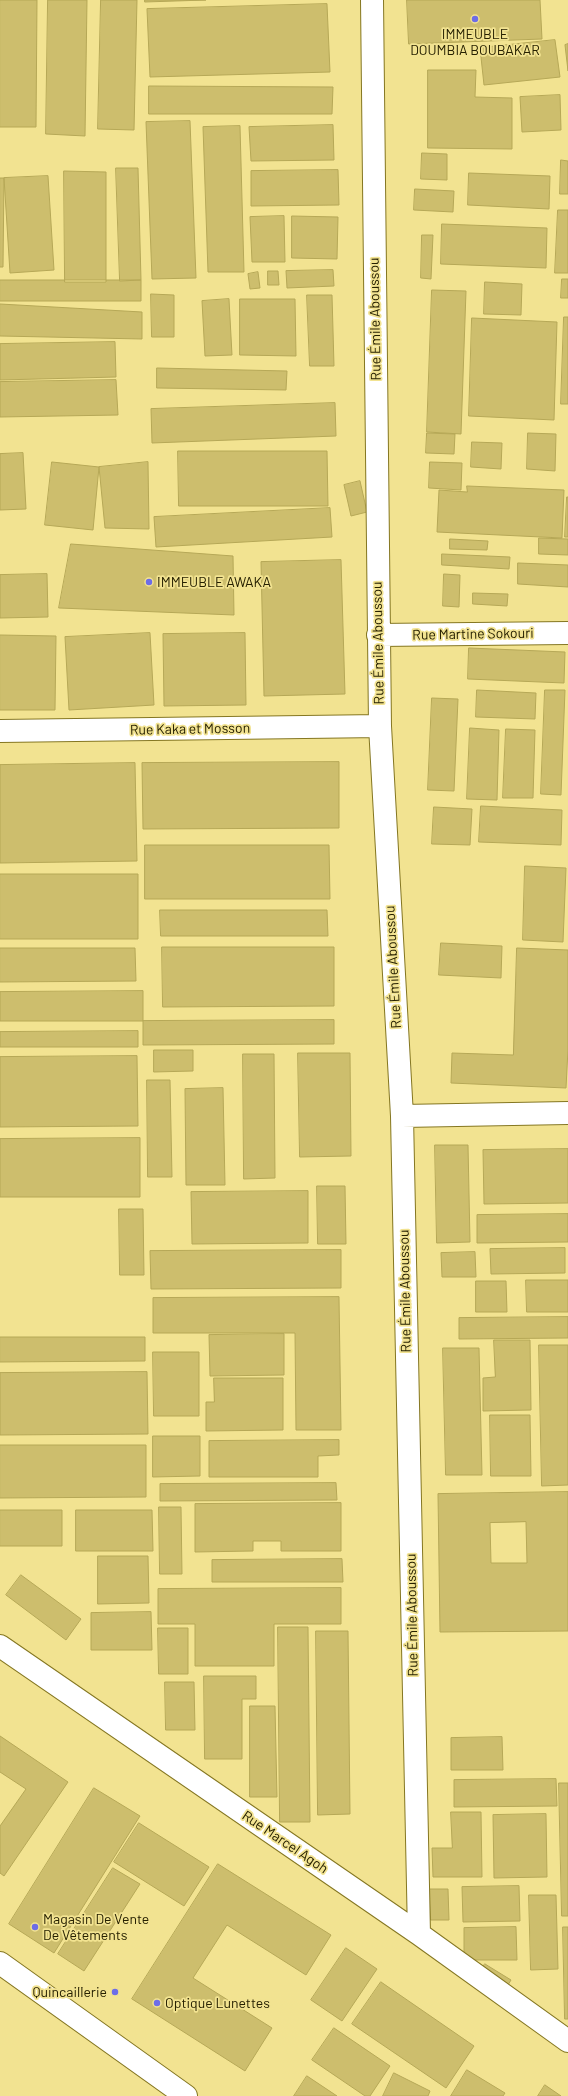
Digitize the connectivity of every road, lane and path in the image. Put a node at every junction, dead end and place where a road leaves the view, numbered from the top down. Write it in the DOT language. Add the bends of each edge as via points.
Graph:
graph roads {
  1 [pos="372,0"];
  2 [pos="568,633"];
  3 [pos="378,635"];
  4 [pos="380,726"];
  5 [pos="0,731"];
  6 [pos="568,1113"];
  7 [pos="402,1116"];
  8 [pos="0,1646"];
  9 [pos="419,1934"];
  10 [pos="0,1963"];
  11 [pos="568,2041"];
  12 [pos="186,2096"];
  1 -- 3 [label="street, Rue Émile Aboussou"];
  2 -- 3 [label="street, Rue Martine Sokouri"];
  3 -- 4 [label="street, Rue Émile Aboussou"];
  4 -- 5 [label="street, Rue Kaka et Mosson"];
  4 -- 7 [label="street, Rue Émile Aboussou"];
  6 -- 7 [label="street"];
  7 -- 9 [label="street, Rue Émile Aboussou"];
  8 -- 9 [label="street, Rue Marcel Agoh"];
  9 -- 11 [label="street, Rue Marcel Agoh"];
  10 -- 12 [label="street"];
}
